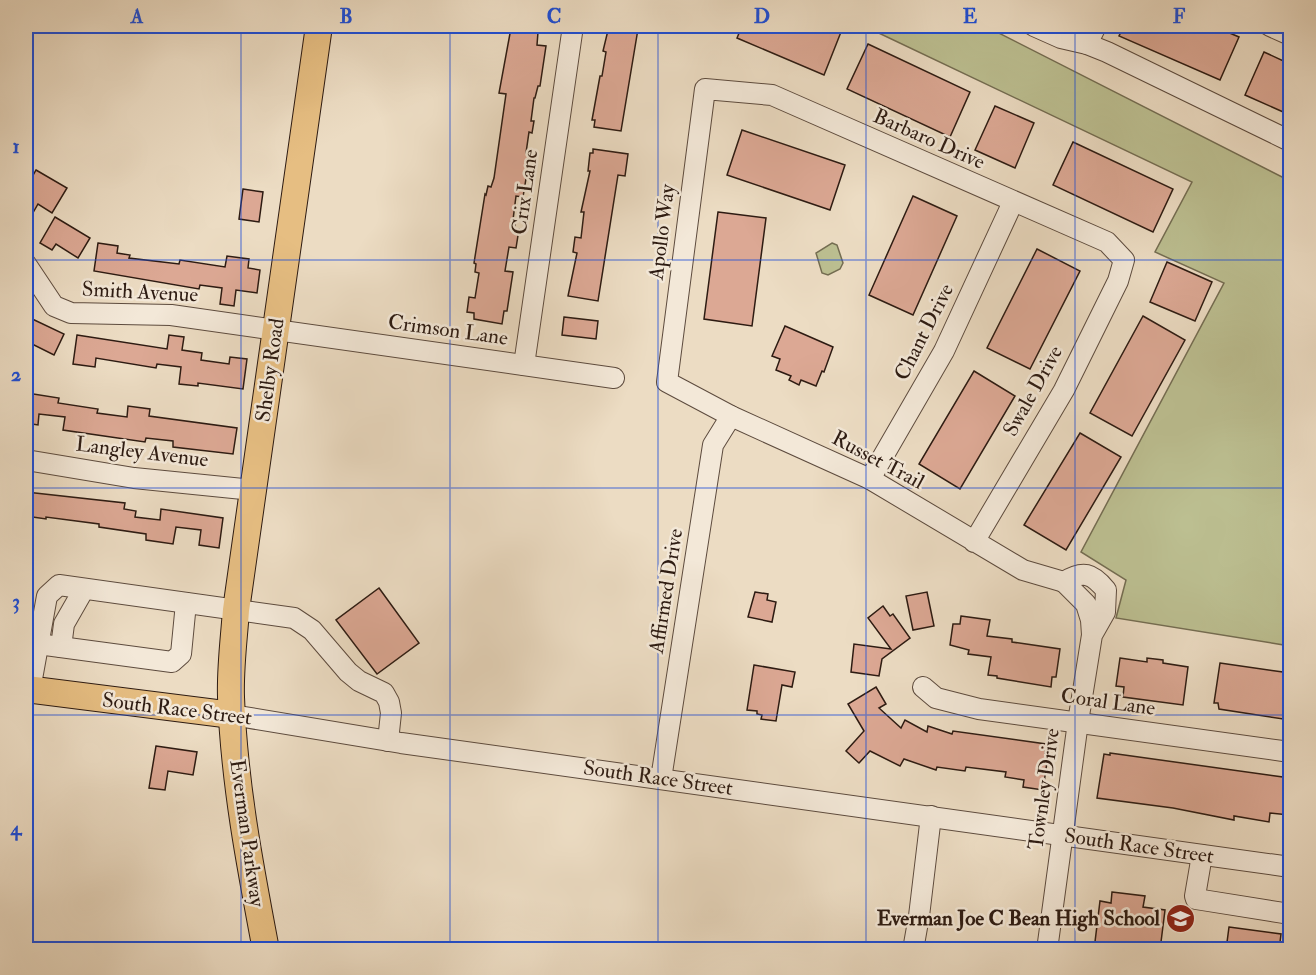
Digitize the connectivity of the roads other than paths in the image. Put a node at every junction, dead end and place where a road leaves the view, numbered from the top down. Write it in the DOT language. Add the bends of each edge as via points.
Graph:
graph roads {
  1 [pos="319,26"];
  2 [pos="573,26"];
  3 [pos="1034,26"];
  4 [pos="1096,26"];
  5 [pos="1270,26"];
  6 [pos="1290,35"];
  7 [pos="1087,44"];
  8 [pos="705,89"];
  9 [pos="1290,141"];
  10 [pos="1013,202"];
  11 [pos="1124,260"];
  12 [pos="26,264"];
  13 [pos="275,329"];
  14 [pos="524,365"];
  15 [pos="614,378"];
  16 [pos="667,382"];
  17 [pos="731,416"];
  18 [pos="26,460"];
  19 [pos="870,479"];
  20 [pos="253,490"];
  21 [pos="974,542"];
  22 [pos="1064,582"];
  23 [pos="84,589"];
  24 [pos="186,603"];
  25 [pos="236,610"];
  26 [pos="38,644"];
  27 [pos="61,646"];
  28 [pos="923,687"];
  29 [pos="28,689"];
  30 [pos="232,716"];
  31 [pos="1078,722"];
  32 [pos="388,741"];
  33 [pos="1290,752"];
  34 [pos="662,779"];
  35 [pos="931,816"];
  36 [pos="1062,835"];
  37 [pos="1202,855"];
  38 [pos="1290,867"];
  39 [pos="1290,914"];
  40 [pos="266,950"];
  41 [pos="912,950"];
  42 [pos="1047,950"];
  1 -- 13 [label="main road, Shelby Road"];
  2 -- 14 [label="street, Crix Lane"];
  3 -- 7 [label="street"];
  4 -- 7 [label="street"];
  5 -- 6 [label="street"];
  7 -- 9 [label="street"];
  8 -- 10 [label="street, Barbaro Drive" via="772,95"];
  8 -- 16 [label="street, Apollo Way"];
  10 -- 11 [label="street, Barbaro Drive" via="1107,242"];
  10 -- 19 [label="street, Chant Drive" via="944,351"];
  11 -- 21 [label="street, Swale Drive" via="1118,281 1064,390"];
  12 -- 13 [label="street, Smith Avenue" via="54,306 71,313 171,315"];
  13 -- 14 [label="street, Crimson Lane"];
  13 -- 20 [label="main road, Shelby Road"];
  14 -- 15 [label="street, Crimson Lane"];
  16 -- 17 [label="street, Russet Trail"];
  17 -- 19 [label="street, Russet Trail"];
  17 -- 34 [label="street, Affirmed Drive" via="713,445"];
  18 -- 20 [label="street, Langley Avenue" via="134,478"];
  19 -- 21 [label="street, Russet Trail"];
  20 -- 25 [label="main road, Shelby Road"];
  21 -- 22 [label="street, Russet Trail" via="1023,570"];
  22 -- 31 [label="street, Townley Drive" via="1084,574 1096,578 1106,590 1105,612 1092,635"];
  23 -- 24 [label="street"];
  23 -- 26 [label="street" via="59,585 47,596"];
  23 -- 27 [label="street" via="64,624"];
  24 -- 25 [label="street"];
  24 -- 27 [label="street" via="181,654 172,662"];
  25 -- 30 [label="main road, Shelby Road"];
  25 -- 32 [label="street" via="294,618 312,630 348,672 384,693 391,713"];
  26 -- 27 [label="street"];
  26 -- 29 [label="street"];
  28 -- 31 [label="street, Coral Lane" via="936,698 979,709"];
  29 -- 30 [label="main road, South Race Street"];
  30 -- 32 [label="street, South Race Street"];
  30 -- 40 [label="main road, Everman Parkway" via="248,860"];
  31 -- 33 [label="street, Coral Lane"];
  31 -- 36 [label="street, Townley Drive"];
  32 -- 34 [label="street, South Race Street"];
  34 -- 35 [label="street, South Race Street"];
  35 -- 36 [label="street, South Race Street"];
  35 -- 41 [label="street"];
  36 -- 37 [label="street, South Race Street"];
  36 -- 42 [label="street, Townley Drive"];
  37 -- 38 [label="street, South Race Street"];
  37 -- 39 [label="street" via="1196,899"];
}
